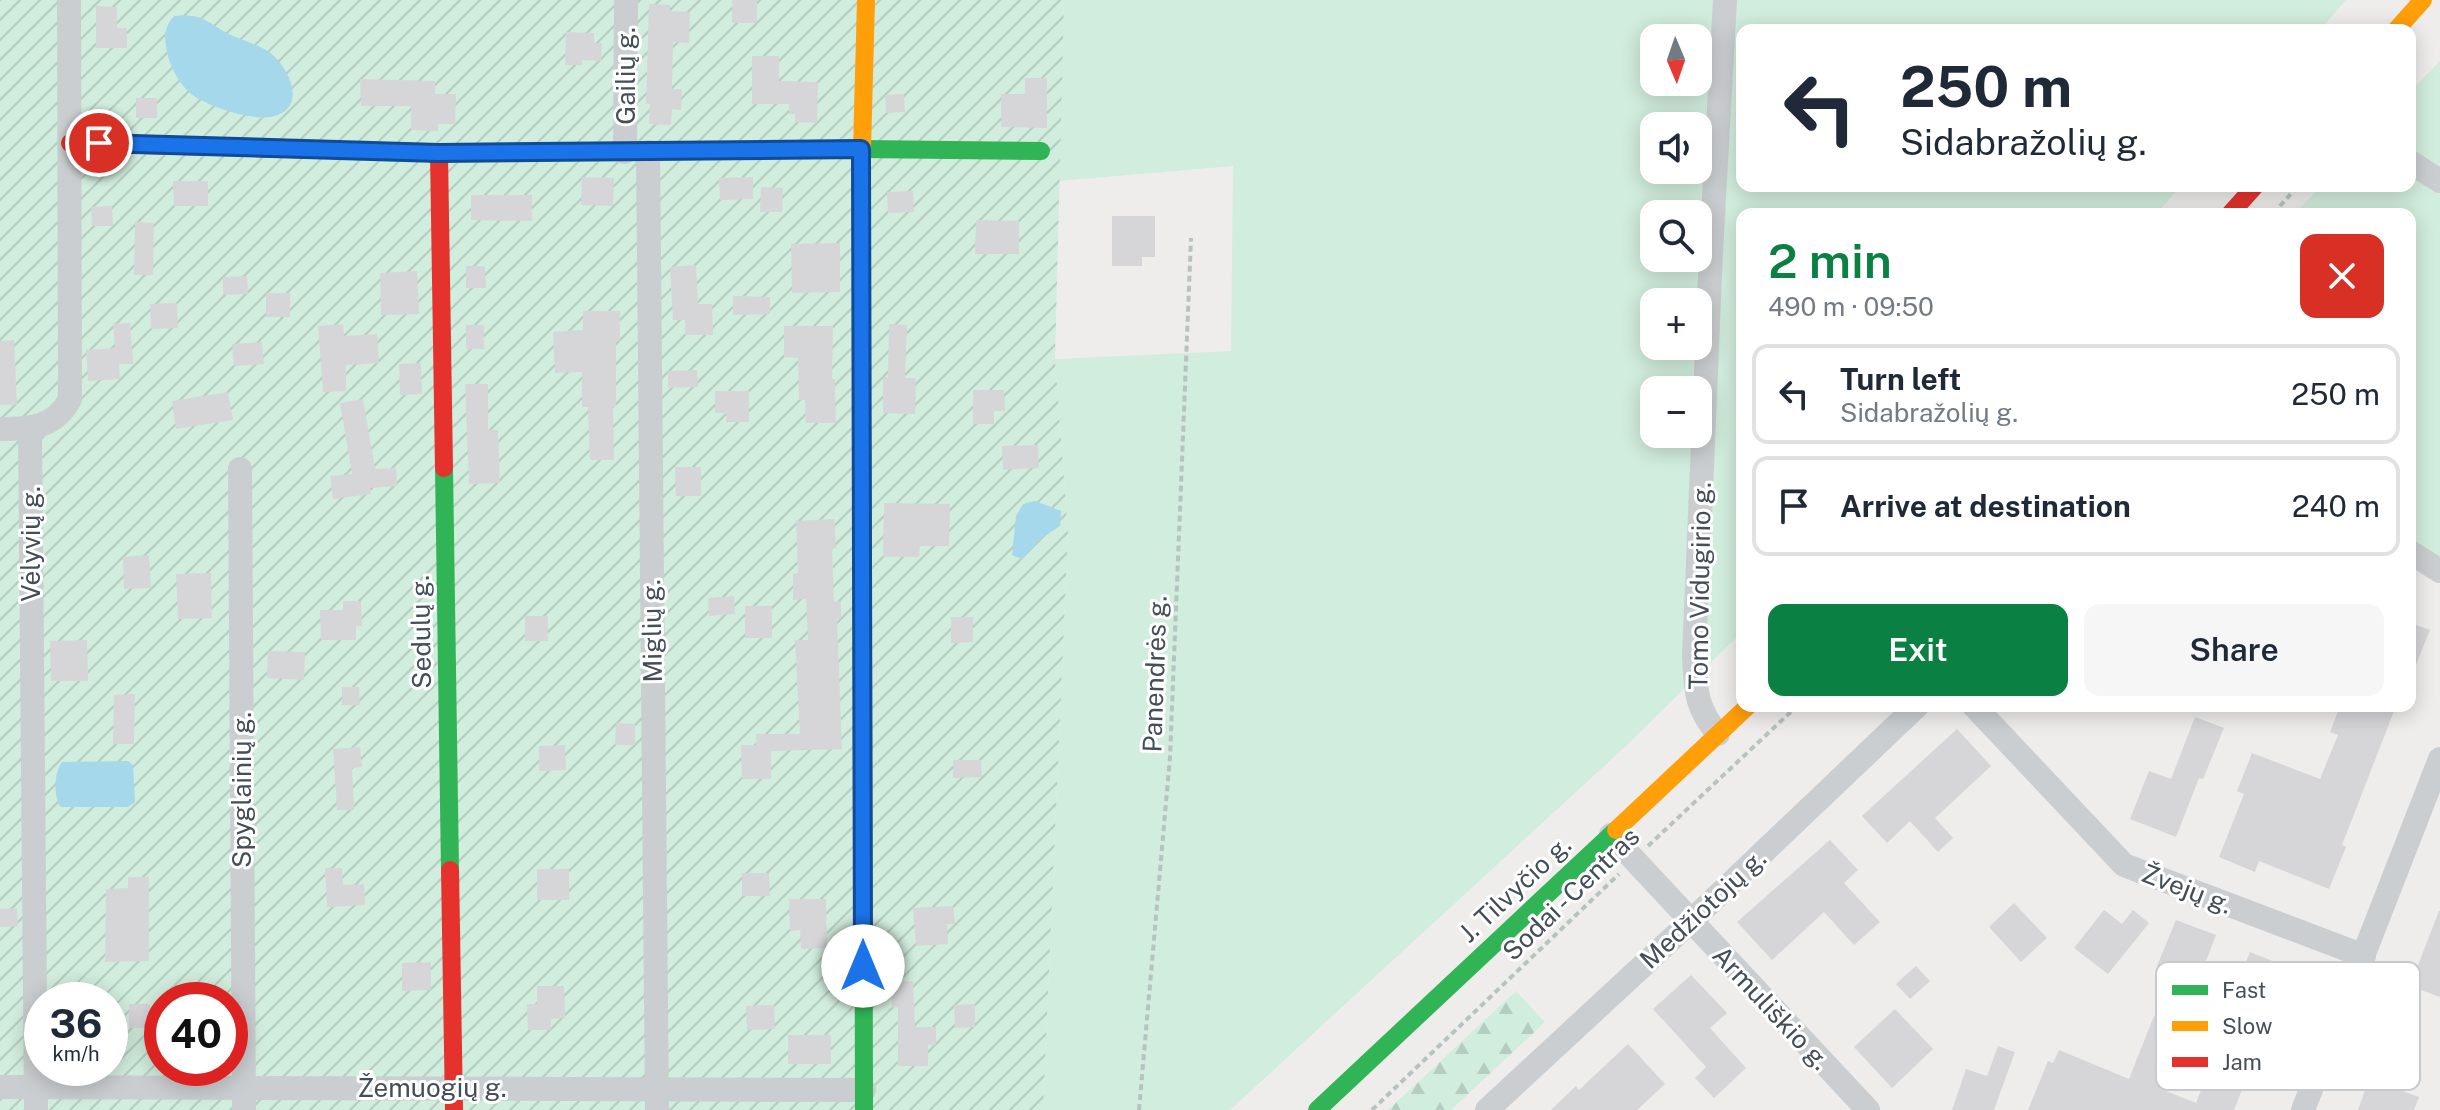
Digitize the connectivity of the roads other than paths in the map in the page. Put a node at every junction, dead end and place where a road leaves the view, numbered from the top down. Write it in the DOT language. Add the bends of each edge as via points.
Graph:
graph roads {
  1 [pos="69,0"];
  2 [pos="626,0"];
  3 [pos="866,0"];
  4 [pos="1725,0"];
  5 [pos="2423,0"];
  6 [pos="2401,24"];
  7 [pos="70,143"];
  8 [pos="861,149"];
  9 [pos="1041,151"];
  10 [pos="636,152"];
  11 [pos="439,153"];
  12 [pos="2416,166"];
  13 [pos="2440,181"];
  14 [pos="2250,192"];
  15 [pos="2235,208"];
  16 [pos="0,429"];
  17 [pos="30,429"];
  18 [pos="240,469"];
  19 [pos="2416,556"];
  20 [pos="2440,571"];
  21 [pos="1742,712"];
  22 [pos="1911,712"];
  23 [pos="1980,712"];
  24 [pos="1718,734"];
  25 [pos="2440,759"];
  26 [pos="1611,835"];
  27 [pos="1690,922"];
  28 [pos="2364,956"];
  29 [pos="2362,962"];
  30 [pos="0,1087"];
  31 [pos="2311,1090"];
  32 [pos="36,1098"];
  33 [pos="454,1098"];
  34 [pos="244,1099"];
  35 [pos="657,1100"];
  36 [pos="864,1100"];
  37 [pos="1317,1110"];
  38 [pos="1487,1110"];
  39 [pos="1868,1110"];
  40 [pos="2303,1110"];
  1 -- 7 [label="street"];
  2 -- 10 [label="street, Gailių g."];
  3 -- 8 [label="street"];
  4 -- 24 [label="street, Tomo Vidugirio g." via="1694,656 1699,706"];
  5 -- 6 [label="street"];
  7 -- 11 [label="street"];
  7 -- 17 [label="street" via="70,399 51,422"];
  8 -- 9 [label="street"];
  8 -- 10 [label="street"];
  8 -- 36 [label="street"];
  10 -- 11 [label="street"];
  10 -- 35 [label="street, Miglių g."];
  11 -- 33 [label="street, Sedulų g."];
  12 -- 13 [label="street"];
  14 -- 15 [label="street"];
  16 -- 17 [label="street"];
  17 -- 32 [label="street, Vėlyvių g."];
  18 -- 34 [label="street, Spyglainių g."];
  19 -- 20 [label="street"];
  21 -- 24 [label="street, J. Tilvyčio g."];
  22 -- 27 [label="street, Medžiotojų g."];
  23 -- 28 [label="street, Žvejų g." via="2124,865"];
  24 -- 26 [label="street, J. Tilvyčio g."];
  25 -- 28 [label="street"];
  26 -- 27 [label="street, Armuliškio g."];
  26 -- 37 [label="street, J. Tilvyčio g."];
  27 -- 38 [label="street, Medžiotojų g."];
  27 -- 39 [label="street, Armuliškio g."];
  28 -- 29 [label="street"];
  30 -- 32 [label="street, Žemuogių g."];
  31 -- 40 [label="street"];
  32 -- 34 [label="street, Žemuogių g."];
  33 -- 34 [label="street, Žemuogių g."];
  33 -- 35 [label="street, Žemuogių g."];
  35 -- 36 [label="street, Žemuogių g."];
}
